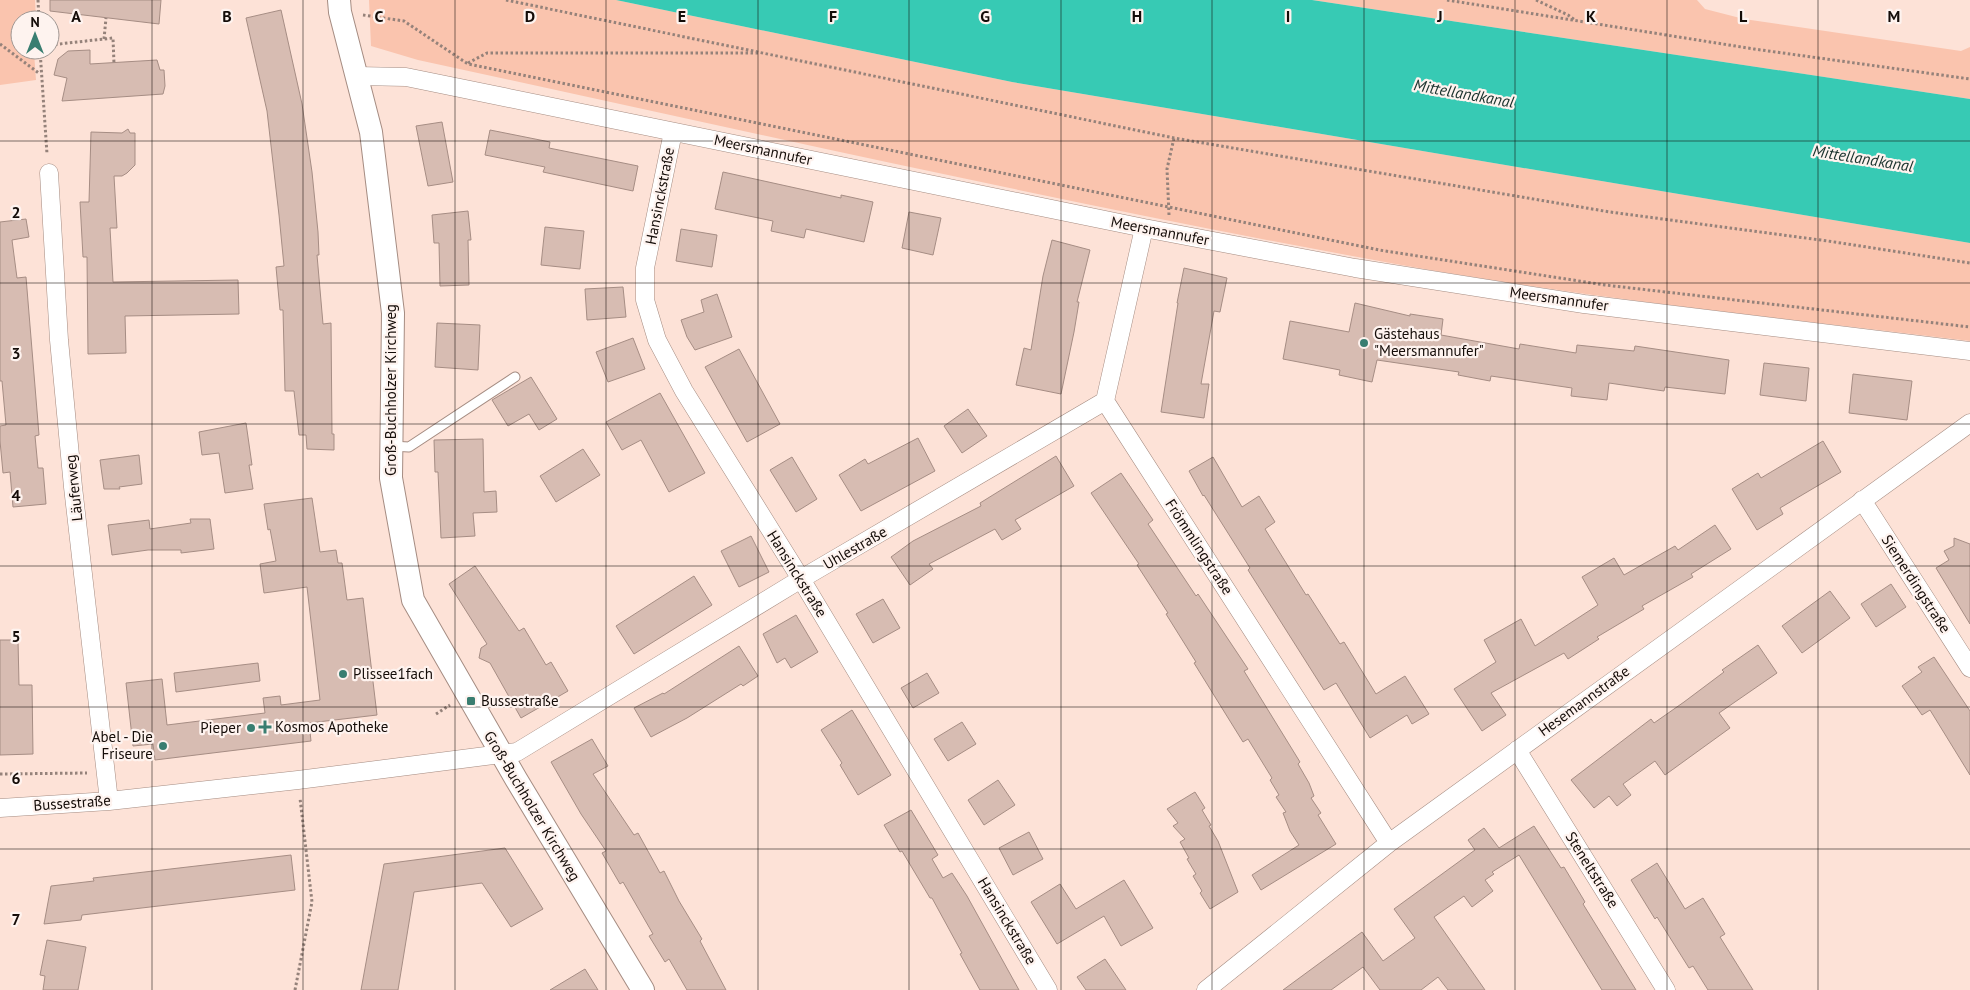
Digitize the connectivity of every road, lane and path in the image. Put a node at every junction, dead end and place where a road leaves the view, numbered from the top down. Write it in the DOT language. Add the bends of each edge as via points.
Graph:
graph roads {
  1 [pos="339,0"];
  2 [pos="506,0"];
  3 [pos="1446,0"];
  4 [pos="1536,0"];
  5 [pos="360,15"];
  6 [pos="106,18"];
  7 [pos="1577,22"];
  8 [pos="104,39"];
  9 [pos="0,44"];
  10 [pos="60,44"];
  11 [pos="766,53"];
  12 [pos="40,60"];
  13 [pos="114,64"];
  14 [pos="468,64"];
  15 [pos="40,74"];
  16 [pos="357,76"];
  17 [pos="1970,79"];
  18 [pos="673,132"];
  19 [pos="1174,138"];
  20 [pos="49,174"];
  21 [pos="1169,208"];
  22 [pos="1144,228"];
  23 [pos="1970,263"];
  24 [pos="1970,327"];
  25 [pos="1970,351"];
  26 [pos="515,378"];
  27 [pos="1105,401"];
  28 [pos="1970,423"];
  29 [pos="391,446"];
  30 [pos="1862,500"];
  31 [pos="801,579"];
  32 [pos="1970,668"];
  33 [pos="453,703"];
  34 [pos="436,714"];
  35 [pos="1517,750"];
  36 [pos="501,754"];
  37 [pos="106,773"];
  38 [pos="0,774"];
  39 [pos="298,780"];
  40 [pos="110,801"];
  41 [pos="0,808"];
  42 [pos="1389,843"];
  43 [pos="295,990"];
  44 [pos="643,990"];
  45 [pos="1048,990"];
  46 [pos="1206,990"];
  47 [pos="1666,990"];
  1 -- 16 [label="street, Groß-Buchholzer Kirchweg"];
  2 -- 11 [label="path"];
  3 -- 7 [label="path"];
  4 -- 7 [label="path" via="1568,14"];
  5 -- 14 [label="path" via="404,21"];
  6 -- 8 [label="path"];
  7 -- 17 [label="path"];
  8 -- 10 [label="path"];
  8 -- 13 [label="path" via="113,38"];
  9 -- 15 [label="path"];
  11 -- 14 [label="path" via="487,53"];
  11 -- 19 [label="path"];
  12 -- 15 [label="path"];
  14 -- 21 [label="path"];
  15 -- 20 [label="path"];
  16 -- 18 [label="street, Meersmannufer" via="406,77"];
  16 -- 29 [label="street, Groß-Buchholzer Kirchweg" via="371,132 393,312"];
  18 -- 22 [label="street, Meersmannufer"];
  18 -- 31 [label="street, Hansinckstraße" via="645,268 647,308 657,340 684,392"];
  19 -- 21 [label="path" via="1167,169"];
  19 -- 23 [label="path" via="1610,212"];
  20 -- 37 [label="street, Läuferweg" via="59,340"];
  21 -- 24 [label="path" via="1379,250 1605,285"];
  22 -- 25 [label="street, Meersmannufer" via="1355,268 1584,304"];
  22 -- 27 [label="street"];
  26 -- 29 [label="lane" via="409,447"];
  27 -- 31 [label="street, Uhlestraße"];
  27 -- 42 [label="street, Frömmlingstraße"];
  28 -- 30 [label="street, Hesemannstraße"];
  29 -- 36 [label="street, Groß-Buchholzer Kirchweg" via="391,478 413,600"];
  30 -- 32 [label="street, Siemerdingstraße"];
  30 -- 35 [label="street, Hesemannstraße"];
  31 -- 36 [label="street, Uhlestraße" via="517,752"];
  31 -- 45 [label="street, Hansinckstraße"];
  33 -- 34 [label="path"];
  35 -- 42 [label="street, Hesemannstraße"];
  35 -- 47 [label="street, Steneltstraße"];
  36 -- 39 [label="street, Bussestraße"];
  36 -- 44 [label="street, Groß-Buchholzer Kirchweg"];
  37 -- 38 [label="path"];
  37 -- 40 [label="street, Läuferweg"];
  39 -- 40 [label="street, Bussestraße"];
  39 -- 43 [label="path" via="312,902"];
  40 -- 41 [label="street, Bussestraße"];
  42 -- 46 [label="street, Hesemannstraße"];
}
